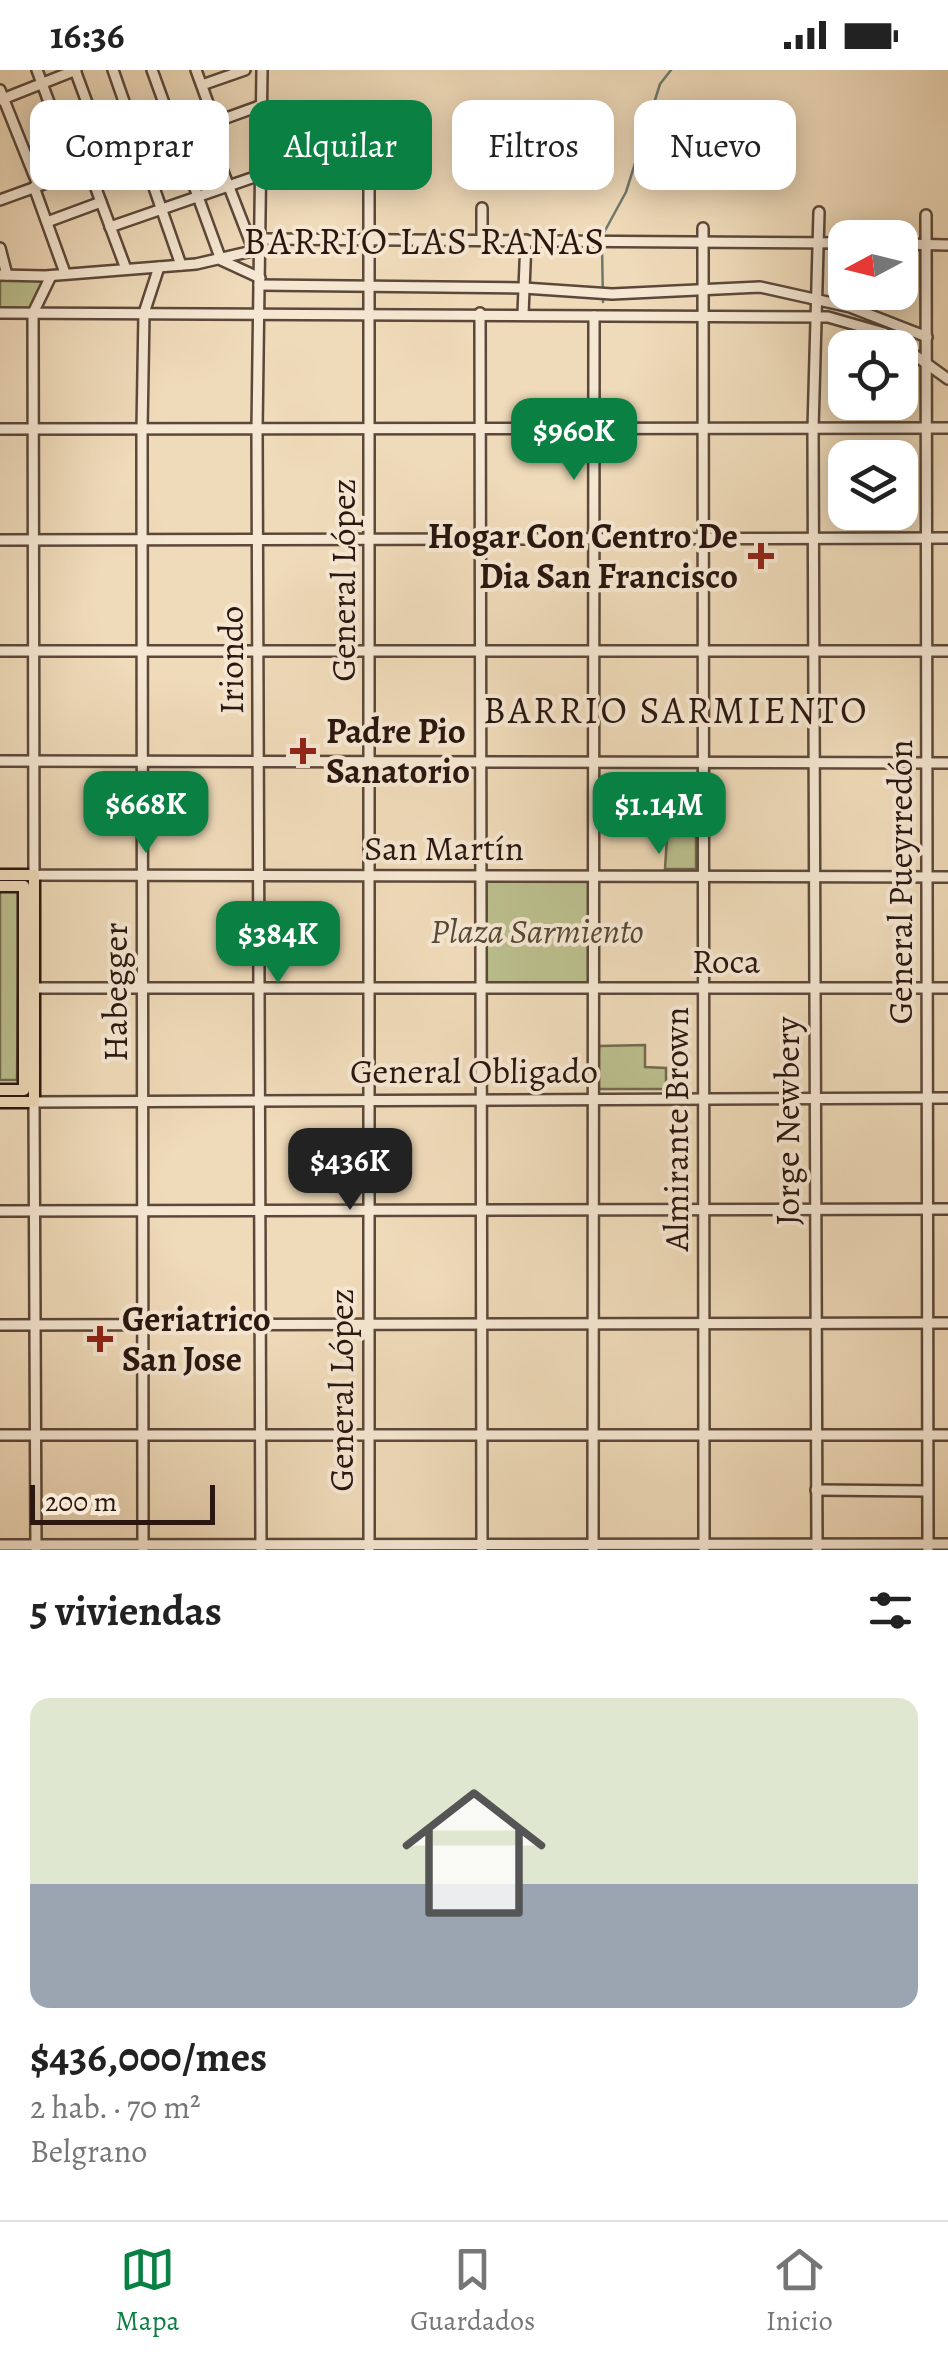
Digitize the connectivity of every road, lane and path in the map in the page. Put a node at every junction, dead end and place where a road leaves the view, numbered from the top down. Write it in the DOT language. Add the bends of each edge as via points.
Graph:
graph roads {
  1 [pos="37,70"];
  2 [pos="75,70"];
  3 [pos="113,70"];
  4 [pos="152,70"];
  5 [pos="196,70"];
  6 [pos="244,70"];
  7 [pos="262,70"];
  8 [pos="41,83"];
  9 [pos="202,86"];
  10 [pos="2,96"];
  11 [pos="47,100"];
  12 [pos="86,100"];
  13 [pos="123,100"];
  14 [pos="162,100"];
  15 [pos="205,100"];
  16 [pos="262,100"];
  17 [pos="30,170"];
  18 [pos="30,188"];
  19 [pos="229,188"];
  20 [pos="37,190"];
  21 [pos="97,190"];
  22 [pos="155,190"];
  23 [pos="194,190"];
  24 [pos="217,190"];
  25 [pos="262,190"];
  26 [pos="368,190"];
  27 [pos="197,197"];
  28 [pos="0,200"];
  29 [pos="101,202"];
  30 [pos="482,208"];
  31 [pos="162,210"];
  32 [pos="819,212"];
  33 [pos="926,214"];
  34 [pos="47,222"];
  35 [pos="110,227"];
  36 [pos="704,228"];
  37 [pos="367,238"];
  38 [pos="482,239"];
  39 [pos="526,240"];
  40 [pos="703,242"];
  41 [pos="821,243"];
  42 [pos="828,243"];
  43 [pos="259,245"];
  44 [pos="918,245"];
  45 [pos="926,245"];
  46 [pos="948,245"];
  47 [pos="0,248"];
  48 [pos="221,260"];
  49 [pos="182,264"];
  50 [pos="158,267"];
  51 [pos="126,268"];
  52 [pos="65,272"];
  53 [pos="3,275"];
  54 [pos="50,276"];
  55 [pos="260,281"];
  56 [pos="366,286"];
  57 [pos="400,287"];
  58 [pos="524,288"];
  59 [pos="703,289"];
  60 [pos="816,298"];
  61 [pos="368,300"];
  62 [pos="258,310"];
  63 [pos="480,312"];
  64 [pos="0,313"];
  65 [pos="33,313"];
  66 [pos="144,313"];
  67 [pos="370,314"];
  68 [pos="523,314"];
  69 [pos="594,316"];
  70 [pos="814,316"];
  71 [pos="704,317"];
  72 [pos="927,337"];
  73 [pos="927,362"];
  74 [pos="948,378"];
  75 [pos="371,428"];
  76 [pos="927,428"];
  77 [pos="948,428"];
  78 [pos="0,429"];
  79 [pos="32,429"];
  80 [pos="142,429"];
  81 [pos="257,429"];
  82 [pos="479,429"];
  83 [pos="594,429"];
  84 [pos="704,429"];
  85 [pos="813,429"];
  86 [pos="593,538"];
  87 [pos="704,538"];
  88 [pos="813,538"];
  89 [pos="928,538"];
  90 [pos="948,538"];
  91 [pos="142,539"];
  92 [pos="370,539"];
  93 [pos="479,539"];
  94 [pos="0,540"];
  95 [pos="31,540"];
  96 [pos="257,540"];
  97 [pos="0,650"];
  98 [pos="32,650"];
  99 [pos="142,651"];
  100 [pos="371,651"];
  101 [pos="480,651"];
  102 [pos="594,651"];
  103 [pos="705,651"];
  104 [pos="814,651"];
  105 [pos="928,651"];
  106 [pos="948,651"];
  107 [pos="258,652"];
  108 [pos="0,761"];
  109 [pos="32,761"];
  110 [pos="142,762"];
  111 [pos="258,762"];
  112 [pos="370,762"];
  113 [pos="480,762"];
  114 [pos="594,762"];
  115 [pos="704,762"];
  116 [pos="814,763"];
  117 [pos="928,763"];
  118 [pos="948,763"];
  119 [pos="0,875"];
  120 [pos="34,875"];
  121 [pos="142,875"];
  122 [pos="258,875"];
  123 [pos="370,876"];
  124 [pos="480,876"];
  125 [pos="593,876"];
  126 [pos="704,876"];
  127 [pos="814,876"];
  128 [pos="927,876"];
  129 [pos="948,876"];
  130 [pos="0,886"];
  131 [pos="29,988"];
  132 [pos="142,988"];
  133 [pos="258,988"];
  134 [pos="369,988"];
  135 [pos="480,988"];
  136 [pos="592,988"];
  137 [pos="704,988"];
  138 [pos="814,988"];
  139 [pos="927,988"];
  140 [pos="948,988"];
  141 [pos="0,1090"];
  142 [pos="260,1098"];
  143 [pos="370,1098"];
  144 [pos="481,1098"];
  145 [pos="593,1098"];
  146 [pos="704,1098"];
  147 [pos="948,1098"];
  148 [pos="815,1099"];
  149 [pos="928,1099"];
  150 [pos="143,1100"];
  151 [pos="0,1102"];
  152 [pos="34,1102"];
  153 [pos="704,1209"];
  154 [pos="815,1209"];
  155 [pos="927,1209"];
  156 [pos="948,1209"];
  157 [pos="142,1210"];
  158 [pos="369,1210"];
  159 [pos="480,1210"];
  160 [pos="592,1210"];
  161 [pos="0,1211"];
  162 [pos="34,1211"];
  163 [pos="260,1211"];
  164 [pos="948,1322"];
  165 [pos="704,1323"];
  166 [pos="816,1323"];
  167 [pos="928,1323"];
  168 [pos="369,1324"];
  169 [pos="482,1324"];
  170 [pos="593,1324"];
  171 [pos="0,1325"];
  172 [pos="35,1325"];
  173 [pos="142,1325"];
  174 [pos="260,1325"];
  175 [pos="927,1434"];
  176 [pos="948,1434"];
  177 [pos="0,1435"];
  178 [pos="35,1435"];
  179 [pos="142,1435"];
  180 [pos="260,1435"];
  181 [pos="368,1435"];
  182 [pos="481,1435"];
  183 [pos="592,1435"];
  184 [pos="704,1435"];
  185 [pos="816,1435"];
  186 [pos="816,1490"];
  187 [pos="927,1491"];
  188 [pos="948,1544"];
  189 [pos="0,1545"];
  190 [pos="482,1547"];
  191 [pos="593,1547"];
  192 [pos="704,1547"];
  193 [pos="817,1547"];
  194 [pos="928,1547"];
  195 [pos="36,1548"];
  196 [pos="143,1548"];
  197 [pos="261,1548"];
  198 [pos="369,1548"];
  1 -- 8 [label="street"];
  2 -- 8 [label="street"];
  2 -- 12 [label="street"];
  3 -- 13 [label="street"];
  4 -- 14 [label="street"];
  5 -- 9 [label="street"];
  6 -- 9 [label="street"];
  7 -- 16 [label="street, Iriondo"];
  8 -- 10 [label="street"];
  8 -- 11 [label="street"];
  9 -- 15 [label="street"];
  10 -- 17 [label="street"];
  18 -- 28 [label="street"];
  19 -- 43 [label="street"];
  20 -- 34 [label="street"];
  21 -- 29 [label="street"];
  22 -- 31 [label="street"];
  23 -- 27 [label="street"];
  24 -- 27 [label="street"];
  25 -- 43 [label="street, Iriondo"];
  26 -- 37 [label="street, General López"];
  27 -- 31 [label="street"];
  27 -- 48 [label="street"];
  29 -- 34 [label="street"];
  29 -- 35 [label="street"];
  30 -- 38 [label="street"];
  31 -- 35 [label="street"];
  31 -- 49 [label="street"];
  32 -- 41 [label="street, Jorge Newbery"];
  33 -- 45 [label="street, General Pueyrredón"];
  34 -- 52 [label="street"];
  35 -- 51 [label="street"];
  36 -- 40 [label="street, Almirante Brown"];
  37 -- 38 [label="street"];
  37 -- 43 [label="street"];
  37 -- 56 [label="street, General López"];
  38 -- 39 [label="street"];
  39 -- 40 [label="street"];
  39 -- 58 [label="street"];
  40 -- 41 [label="street"];
  40 -- 59 [label="street, Almirante Brown"];
  41 -- 42 [label="street"];
  41 -- 60 [label="street, Jorge Newbery"];
  43 -- 48 [label="street"];
  43 -- 55 [label="street, Iriondo"];
  44 -- 45 [label="street"];
  45 -- 46 [label="street"];
  45 -- 72 [label="street, General Pueyrredón"];
  47 -- 53 [label="street"];
  48 -- 49 [label="street"];
  48 -- 55 [label="street"];
  49 -- 50 [label="street"];
  50 -- 51 [label="street"];
  50 -- 66 [label="street, Habegger"];
  51 -- 52 [label="street"];
  52 -- 54 [label="street"];
  53 -- 54 [label="street"];
  54 -- 65 [label="street"];
  55 -- 56 [label="street"];
  55 -- 62 [label="street, Iriondo"];
  56 -- 57 [label="street"];
  56 -- 61 [label="street, General López"];
  57 -- 58 [label="street"];
  57 -- 61 [label="street"];
  58 -- 59 [label="street"];
  58 -- 68 [label="street"];
  59 -- 60 [label="street" via="760,287"];
  59 -- 71 [label="street, Almirante Brown"];
  60 -- 70 [label="street, Jorge Newbery"];
  60 -- 72 [label="street"];
  61 -- 67 [label="street, General López"];
  62 -- 66 [label="street"];
  62 -- 67 [label="street"];
  62 -- 81 [label="street, Iriondo"];
  63 -- 67 [label="street"];
  63 -- 68 [label="street"];
  63 -- 82 [label="street"];
  64 -- 65 [label="street"];
  65 -- 66 [label="street"];
  65 -- 79 [label="street"];
  66 -- 80 [label="street, Habegger"];
  67 -- 75 [label="street, General López"];
  68 -- 69 [label="street"];
  69 -- 71 [label="street"];
  69 -- 83 [label="street"];
  70 -- 71 [label="street"];
  70 -- 73 [label="street" via="871,327"];
  70 -- 85 [label="street, Jorge Newbery"];
  71 -- 84 [label="street, Almirante Brown"];
  72 -- 73 [label="street, General Pueyrredón"];
  73 -- 74 [label="street"];
  73 -- 76 [label="street, General Pueyrredón"];
  75 -- 81 [label="street"];
  75 -- 82 [label="street"];
  75 -- 92 [label="street, General López"];
  76 -- 77 [label="street"];
  76 -- 85 [label="street"];
  76 -- 89 [label="street, General Pueyrredón"];
  78 -- 79 [label="street"];
  79 -- 80 [label="street"];
  79 -- 95 [label="street"];
  80 -- 81 [label="street"];
  80 -- 91 [label="street, Habegger"];
  81 -- 96 [label="street, Iriondo"];
  82 -- 83 [label="street"];
  82 -- 93 [label="street"];
  83 -- 84 [label="street"];
  83 -- 86 [label="street"];
  84 -- 85 [label="street"];
  84 -- 87 [label="street, Almirante Brown"];
  85 -- 88 [label="street, Jorge Newbery"];
  86 -- 87 [label="street"];
  86 -- 93 [label="street"];
  86 -- 102 [label="street"];
  87 -- 88 [label="street"];
  87 -- 103 [label="street, Almirante Brown"];
  88 -- 89 [label="street"];
  88 -- 104 [label="street, Jorge Newbery"];
  89 -- 90 [label="street"];
  89 -- 105 [label="street, General Pueyrredón"];
  91 -- 95 [label="street"];
  91 -- 96 [label="street"];
  91 -- 99 [label="street, Habegger"];
  92 -- 93 [label="street"];
  92 -- 96 [label="street"];
  92 -- 100 [label="street, General López"];
  93 -- 101 [label="street"];
  94 -- 95 [label="street"];
  95 -- 98 [label="street"];
  96 -- 107 [label="street, Iriondo"];
  97 -- 98 [label="street"];
  98 -- 99 [label="street"];
  98 -- 109 [label="street"];
  99 -- 107 [label="street"];
  99 -- 110 [label="street, Habegger"];
  100 -- 101 [label="street"];
  100 -- 107 [label="street"];
  100 -- 112 [label="street, General López"];
  101 -- 102 [label="street"];
  101 -- 113 [label="street"];
  102 -- 103 [label="street"];
  102 -- 114 [label="street"];
  103 -- 104 [label="street"];
  103 -- 115 [label="street, Almirante Brown"];
  104 -- 105 [label="street"];
  104 -- 116 [label="street, Jorge Newbery"];
  105 -- 106 [label="street"];
  105 -- 117 [label="street, General Pueyrredón"];
  107 -- 111 [label="street, Iriondo"];
  108 -- 109 [label="street"];
  109 -- 110 [label="street"];
  109 -- 120 [label="street"];
  110 -- 111 [label="street"];
  110 -- 121 [label="street, Habegger"];
  111 -- 112 [label="street"];
  111 -- 122 [label="street, Iriondo"];
  112 -- 113 [label="street"];
  112 -- 123 [label="street, General López"];
  113 -- 114 [label="street"];
  113 -- 124 [label="street"];
  114 -- 115 [label="street"];
  114 -- 125 [label="street"];
  115 -- 116 [label="street"];
  115 -- 126 [label="street, Almirante Brown"];
  116 -- 117 [label="street"];
  116 -- 127 [label="street, Jorge Newbery"];
  117 -- 118 [label="street"];
  117 -- 128 [label="street, General Pueyrredón"];
  119 -- 120 [label="main road, San Martín"];
  120 -- 121 [label="street, San Martín"];
  120 -- 131 [label="main road"];
  121 -- 122 [label="street, San Martín"];
  121 -- 132 [label="street, Habegger"];
  122 -- 123 [label="street, San Martín"];
  122 -- 133 [label="street, Iriondo"];
  123 -- 124 [label="street, San Martín"];
  123 -- 134 [label="street, General López"];
  124 -- 125 [label="street, San Martín"];
  124 -- 135 [label="street"];
  125 -- 126 [label="street, San Martín"];
  125 -- 136 [label="street"];
  126 -- 127 [label="street, San Martín"];
  126 -- 137 [label="street, Almirante Brown"];
  127 -- 128 [label="street, San Martín"];
  127 -- 138 [label="street, Jorge Newbery"];
  128 -- 129 [label="street, San Martín"];
  128 -- 139 [label="street, General Pueyrredón"];
  130 -- 131 [label="main road" via="24,886"];
  131 -- 132 [label="street, Roca"];
  131 -- 141 [label="main road" via="24,1090"];
  131 -- 152 [label="main road"];
  132 -- 133 [label="street, Roca"];
  132 -- 150 [label="street, Habegger"];
  133 -- 134 [label="street, Roca"];
  133 -- 142 [label="street, Iriondo"];
  134 -- 135 [label="street, Roca"];
  134 -- 143 [label="street, General López"];
  135 -- 136 [label="street, Roca"];
  135 -- 144 [label="street"];
  136 -- 137 [label="street, Roca"];
  136 -- 145 [label="street"];
  137 -- 138 [label="street, Roca"];
  137 -- 146 [label="street, Almirante Brown"];
  138 -- 139 [label="street, Roca"];
  138 -- 148 [label="street, Jorge Newbery"];
  139 -- 140 [label="street, Roca"];
  139 -- 149 [label="street, General Pueyrredón"];
  142 -- 143 [label="street, General Obligado"];
  142 -- 150 [label="street, General Obligado"];
  142 -- 163 [label="street, Iriondo"];
  143 -- 144 [label="street, General Obligado"];
  143 -- 158 [label="street, General López"];
  144 -- 145 [label="street, General Obligado"];
  144 -- 159 [label="street"];
  145 -- 146 [label="street, General Obligado"];
  145 -- 160 [label="street"];
  146 -- 148 [label="street, General Obligado"];
  146 -- 153 [label="street, Almirante Brown"];
  147 -- 149 [label="street, General Obligado"];
  148 -- 149 [label="street, General Obligado"];
  148 -- 154 [label="street, Jorge Newbery"];
  149 -- 155 [label="street, General Pueyrredón"];
  150 -- 152 [label="street, General Obligado"];
  150 -- 157 [label="street, Habegger"];
  151 -- 152 [label="main road, General Obligado"];
  152 -- 162 [label="street"];
  153 -- 154 [label="street"];
  153 -- 160 [label="street"];
  153 -- 165 [label="street, Almirante Brown"];
  154 -- 155 [label="street"];
  154 -- 166 [label="street, Jorge Newbery"];
  155 -- 156 [label="street"];
  155 -- 167 [label="street, General Pueyrredón"];
  157 -- 162 [label="street"];
  157 -- 163 [label="street"];
  157 -- 173 [label="street, Habegger"];
  158 -- 159 [label="street"];
  158 -- 163 [label="street"];
  158 -- 168 [label="street, General López"];
  159 -- 160 [label="street"];
  159 -- 169 [label="street"];
  160 -- 170 [label="street"];
  161 -- 162 [label="street"];
  162 -- 172 [label="street"];
  163 -- 174 [label="street, Iriondo"];
  164 -- 167 [label="street"];
  165 -- 166 [label="street"];
  165 -- 170 [label="street"];
  165 -- 184 [label="street, Almirante Brown"];
  166 -- 167 [label="street"];
  166 -- 185 [label="street, Jorge Newbery"];
  167 -- 175 [label="street, General Pueyrredón"];
  168 -- 169 [label="street"];
  168 -- 174 [label="street"];
  168 -- 181 [label="street, General López"];
  169 -- 170 [label="street"];
  169 -- 182 [label="street"];
  170 -- 183 [label="street"];
  171 -- 172 [label="street"];
  172 -- 173 [label="street"];
  172 -- 178 [label="street"];
  173 -- 174 [label="street"];
  173 -- 179 [label="street, Habegger"];
  174 -- 180 [label="street, Iriondo"];
  175 -- 176 [label="street"];
  175 -- 185 [label="street"];
  175 -- 187 [label="street, General Pueyrredón"];
  177 -- 178 [label="street"];
  178 -- 179 [label="street"];
  178 -- 195 [label="street"];
  179 -- 180 [label="street"];
  179 -- 196 [label="street, Habegger"];
  180 -- 181 [label="street"];
  180 -- 197 [label="street, Iriondo"];
  181 -- 182 [label="street"];
  181 -- 198 [label="street, General López"];
  182 -- 183 [label="street"];
  182 -- 190 [label="street"];
  183 -- 184 [label="street"];
  183 -- 191 [label="street"];
  184 -- 185 [label="street"];
  184 -- 192 [label="street, Almirante Brown"];
  185 -- 186 [label="street, Jorge Newbery"];
  186 -- 187 [label="street"];
  186 -- 193 [label="street, Jorge Newbery"];
  187 -- 194 [label="street, General Pueyrredón"];
  188 -- 194 [label="street"];
  189 -- 195 [label="street"];
  190 -- 191 [label="street"];
  190 -- 198 [label="street"];
  191 -- 192 [label="street"];
  192 -- 193 [label="street"];
  193 -- 194 [label="street"];
  195 -- 196 [label="street"];
  196 -- 197 [label="street"];
  197 -- 198 [label="street"];
}
